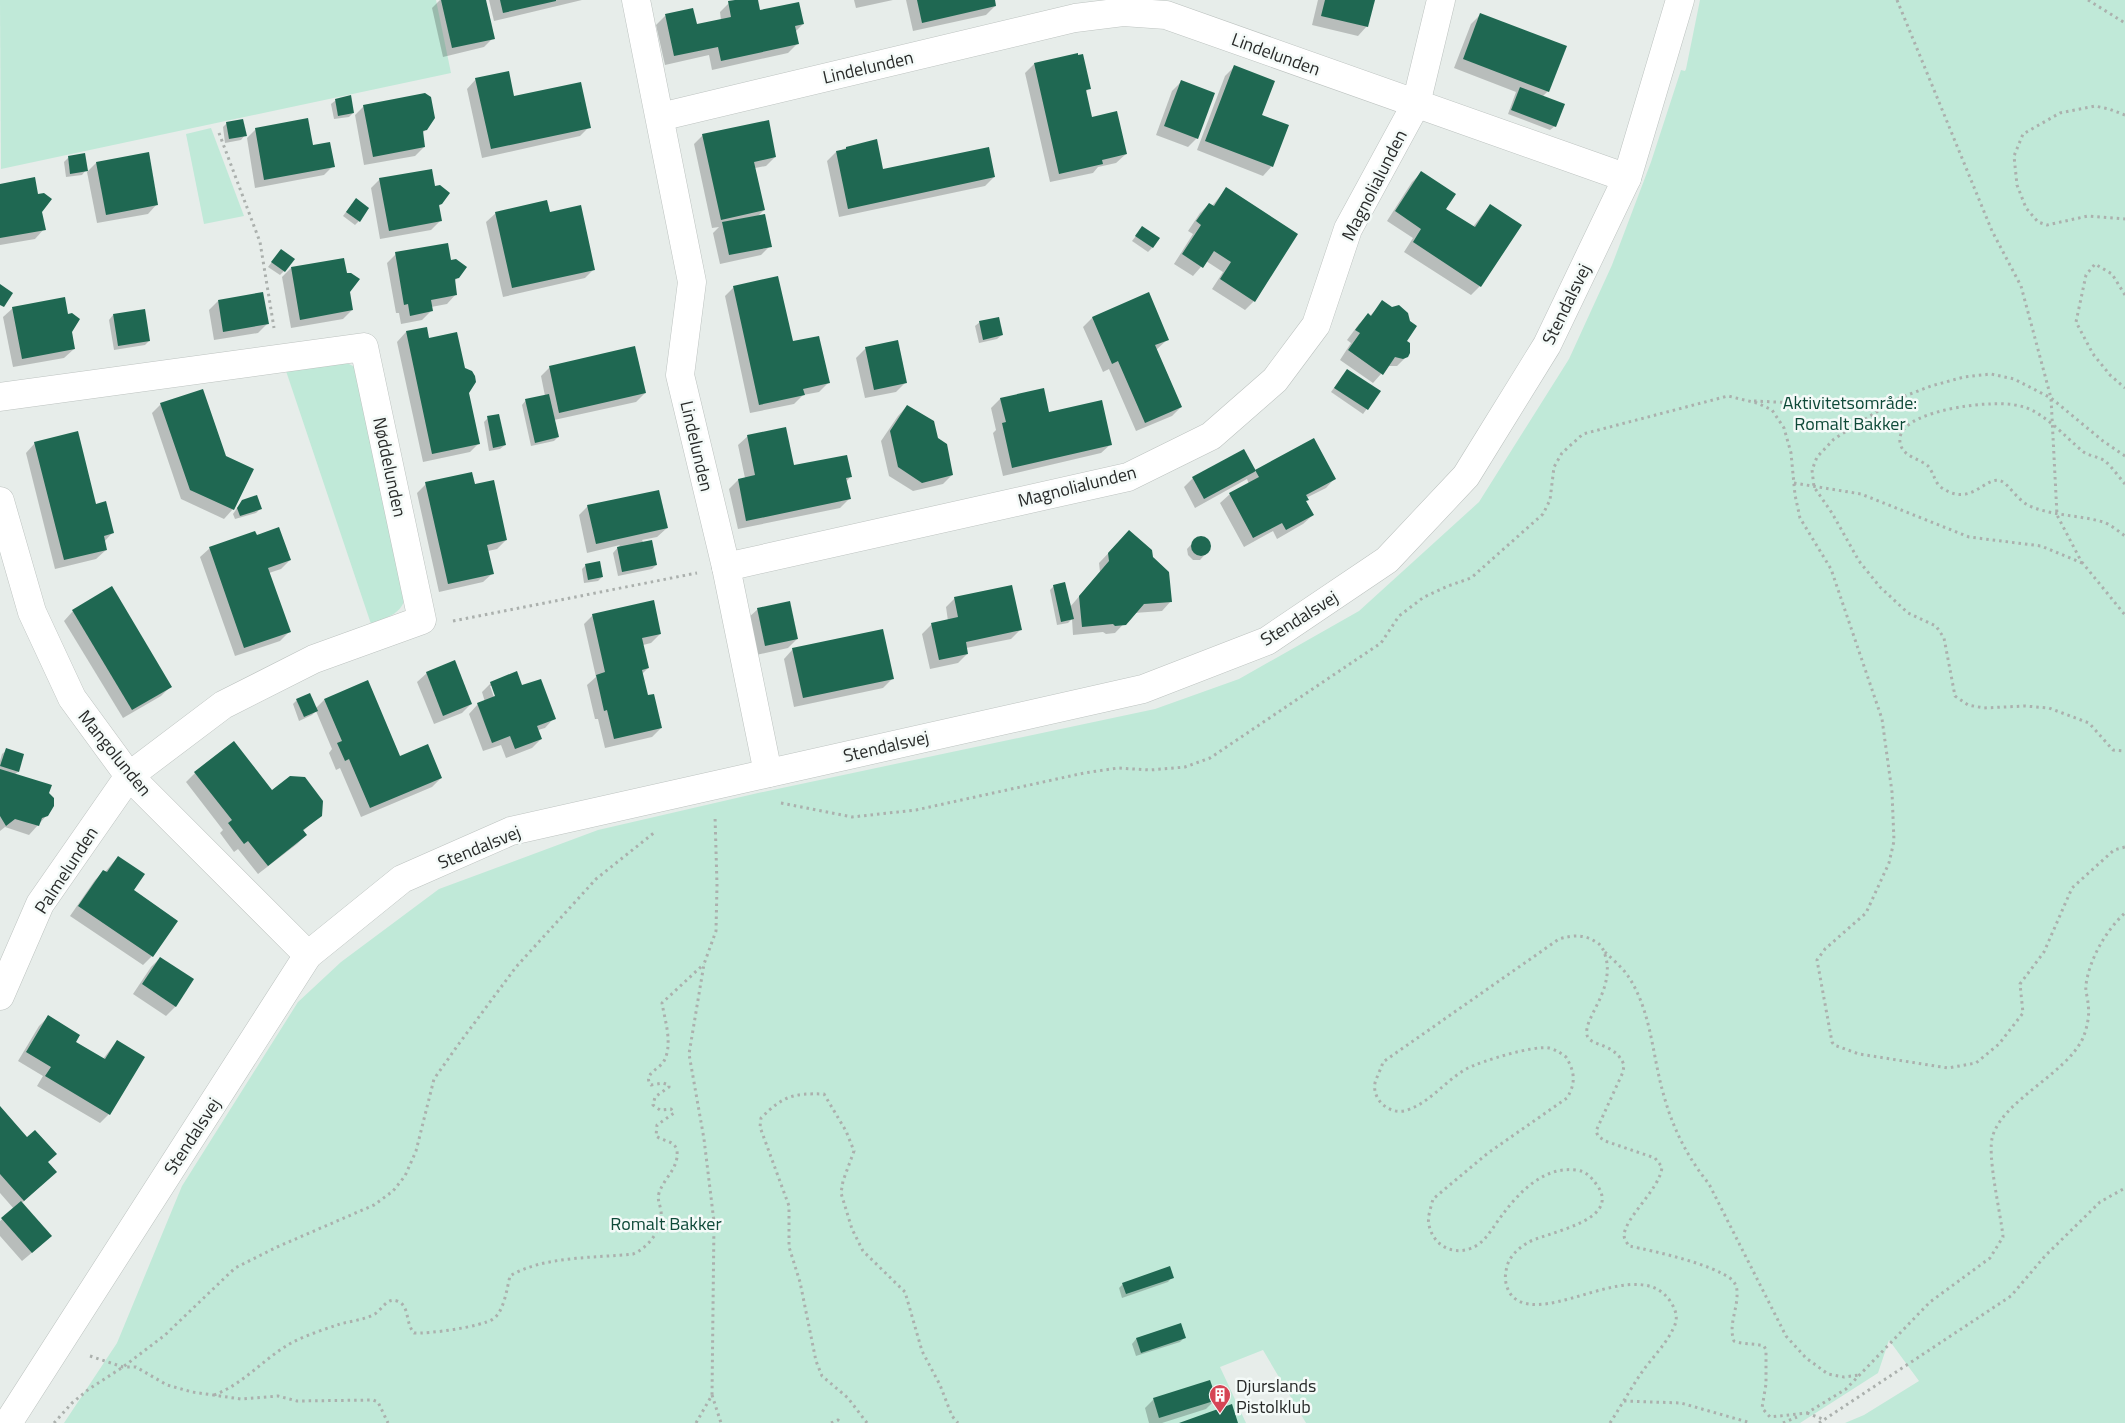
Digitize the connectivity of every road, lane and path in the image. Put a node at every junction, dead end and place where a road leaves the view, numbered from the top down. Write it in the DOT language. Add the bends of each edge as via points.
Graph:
graph roads {
  1 [pos="636,0"];
  2 [pos="1441,0"];
  3 [pos="1680,0"];
  4 [pos="1896,0"];
  5 [pos="2088,0"];
  6 [pos="1073,9"];
  7 [pos="2125,23"];
  8 [pos="1416,104"];
  9 [pos="2125,115"];
  10 [pos="660,117"];
  11 [pos="218,133"];
  12 [pos="1627,178"];
  13 [pos="2125,219"];
  14 [pos="2125,295"];
  15 [pos="279,359"];
  16 [pos="2125,388"];
  17 [pos="0,398"];
  18 [pos="2051,398"];
  19 [pos="1746,400"];
  20 [pos="1884,407"];
  21 [pos="2052,425"];
  22 [pos="2125,456"];
  23 [pos="1794,483"];
  24 [pos="2125,484"];
  25 [pos="1814,487"];
  26 [pos="0,502"];
  27 [pos="2057,515"];
  28 [pos="2125,536"];
  29 [pos="2082,563"];
  30 [pos="726,567"];
  31 [pos="2125,615"];
  32 [pos="422,620"];
  33 [pos="2125,751"];
  34 [pos="768,773"];
  35 [pos="129,776"];
  36 [pos="776,802"];
  37 [pos="715,815"];
  38 [pos="660,829"];
  39 [pos="2125,847"];
  40 [pos="2125,913"];
  41 [pos="1604,951"];
  42 [pos="308,955"];
  43 [pos="704,964"];
  44 [pos="0,996"];
  45 [pos="2125,1188"];
  46 [pos="90,1356"];
  47 [pos="122,1367"];
  48 [pos="1860,1375"];
  49 [pos="214,1395"];
  50 [pos="712,1395"];
  51 [pos="1624,1401"];
  52 [pos="1807,1413"];
  53 [pos="1799,1415"];
  54 [pos="1825,1420"];
  55 [pos="8,1423"];
  56 [pos="54,1423"];
  57 [pos="388,1423"];
  58 [pos="696,1423"];
  59 [pos="721,1423"];
  60 [pos="831,1423"];
  61 [pos="842,1423"];
  62 [pos="867,1423"];
  63 [pos="958,1423"];
  64 [pos="1610,1423"];
  65 [pos="1751,1423"];
  66 [pos="1783,1423"];
  67 [pos="1819,1423"];
  1 -- 10 [label="street, Lindelunden"];
  2 -- 8 [label="street"];
  3 -- 12 [label="street, Stendalsvej"];
  4 -- 18 [label="path" via="1992,231 2021,286"];
  5 -- 7 [label="path"];
  6 -- 8 [label="street, Lindelunden" via="1166,15"];
  6 -- 10 [label="street, Lindelunden"];
  8 -- 12 [label="street, Lindelunden"];
  8 -- 30 [label="street, Magnolialunden" via="1348,230 1316,325 1275,380 1210,436 1128,477"];
  9 -- 13 [label="path" via="2095,106 2060,112 2023,134 2014,156 2017,185 2026,208 2038,222 2047,225 2088,216"];
  10 -- 30 [label="street, Lindelunden" via="692,282 680,375"];
  11 -- 15 [label="path" via="260,242"];
  12 -- 34 [label="street, Stendalsvej" via="1547,346 1466,476 1387,560 1267,641 1143,689"];
  14 -- 16 [label="path" via="2112,274 2095,264 2086,275 2076,322 2093,354"];
  15 -- 17 [label="street, Nøddelunden"];
  15 -- 32 [label="street, Nøddelunden" via="364,347"];
  18 -- 20 [label="path" via="2014,379 1991,374 1931,386"];
  18 -- 21 [label="path"];
  18 -- 22 [label="path"];
  19 -- 20 [label="path"];
  19 -- 23 [label="path" via="1772,410 1784,428"];
  19 -- 36 [label="path" via="1728,396 1583,434 1562,453 1554,467 1550,500 1543,514 1472,578 1424,597 1399,616 1381,643 1210,758 1185,767 1118,768 1084,773 916,810 852,817"];
  20 -- 25 [label="path" via="1834,439 1817,457 1812,470"];
  21 -- 24 [label="path" via="2082,452 2104,461"];
  21 -- 27 [label="path"];
  21 -- 27 [label="path" via="2026,408 2008,404 1952,408 1906,425 1901,434 1901,446 1927,466 1941,488 1953,493 1974,494 1993,480 1999,480 2030,507"];
  23 -- 25 [label="path"];
  23 -- 39 [label="path" via="1800,518 1831,569 1882,719 1892,792 1894,841 1889,863 1866,913 1817,960 1832,1042 1859,1054 1948,1068 1976,1063 1999,1044 2022,1013 2020,984 2044,952 2072,888 2114,850"];
  25 -- 29 [label="path" via="1861,494 1969,537 2041,546"];
  25 -- 33 [label="path" via="1859,561 1880,587 1908,613 1936,626 1944,638 1955,696 1968,705 1984,708 2049,708 2089,723 2113,750"];
  26 -- 35 [label="street, Mangolunden" via="32,612 72,698"];
  27 -- 28 [label="path" via="2104,522"];
  27 -- 29 [label="path"];
  29 -- 31 [label="path"];
  30 -- 32 [label="path" via="459,621"];
  30 -- 34 [label="street, Lindelunden"];
  32 -- 35 [label="street" via="314,659 222,705"];
  34 -- 42 [label="street, Stendalsvej" via="511,831 402,879"];
  35 -- 42 [label="street, Mangolunden"];
  35 -- 44 [label="street, Palmelunden" via="40,904"];
  37 -- 43 [label="path" via="716,931"];
  38 -- 47 [label="path" via="596,879 516,967 475,1022 434,1079 416,1151 405,1176 393,1191 374,1205 235,1268 165,1335"];
  40 -- 48 [label="path" via="2091,963 2085,987 2089,1007 2083,1038 2072,1054 2006,1114 1993,1135 1990,1152 2003,1237 1998,1248 1990,1258 1930,1302"];
  41 -- 48 [label="path" via="1628,975 1642,1002 1664,1096 1676,1130 1692,1162 1709,1184 1786,1336 1806,1358 1828,1374"];
  41 -- 51 [label="path" via="1589,937 1573,934 1559,938 1383,1062 1375,1084 1377,1098 1384,1106 1393,1111 1403,1111 1425,1102 1468,1068 1525,1050 1548,1048 1566,1057 1574,1075 1567,1098 1488,1152 1432,1199 1428,1224 1438,1243 1445,1248 1467,1250 1486,1237 1528,1186 1556,1170 1578,1170 1589,1175 1601,1196 1599,1208 1592,1218 1528,1242 1511,1256 1506,1270 1506,1285 1514,1298 1532,1304 1642,1284 1666,1295 1677,1318 1673,1330"];
  41 -- 53 [label="path" via="1609,970 1604,993 1588,1026 1587,1036 1592,1042 1616,1051 1624,1065 1596,1131 1605,1140 1655,1158 1662,1167 1624,1234 1625,1241 1629,1246 1662,1253 1732,1279 1737,1293 1737,1310 1731,1333 1734,1340 1764,1346 1766,1350 1762,1408 1770,1417"];
  42 -- 55 [label="street, Stendalsvej"];
  43 -- 49 [label="path" via="662,1003 669,1047 664,1062 648,1079 651,1085 669,1085 655,1097 653,1105 660,1110 671,1109 674,1113 657,1125 656,1136 673,1143 677,1156 658,1194 660,1222 642,1250 632,1254 546,1263 515,1273 510,1276 494,1319 453,1329 414,1333 409,1327 403,1304 396,1300 387,1301 376,1314 294,1342 228,1389"];
  43 -- 50 [label="path" via="689,1054 714,1222"];
  45 -- 54 [label="path" via="2100,1202 2045,1256 2011,1296"];
  46 -- 47 [label="path"];
  47 -- 49 [label="path" via="136,1366 167,1385"];
  47 -- 56 [label="path" via="72,1403"];
  48 -- 52 [label="path" via="1846,1389"];
  49 -- 57 [label="path" via="241,1399 278,1396 297,1400 373,1400 378,1402"];
  50 -- 58 [label="path"];
  50 -- 59 [label="path"];
  51 -- 64 [label="path"];
  51 -- 65 [label="path" via="1681,1402"];
  52 -- 53 [label="path"];
  52 -- 54 [label="path"];
  53 -- 66 [label="path"];
  54 -- 67 [label="path"];
  60 -- 61 [label="path" via="838,1420"];
  62 -- 63 [label="path" via="848,1398 822,1376 816,1361 800,1282 789,1248 790,1206 760,1128 760,1118 768,1110 798,1093 824,1094 846,1131 854,1151 841,1192 852,1229 863,1251 905,1292 922,1351"];
}
